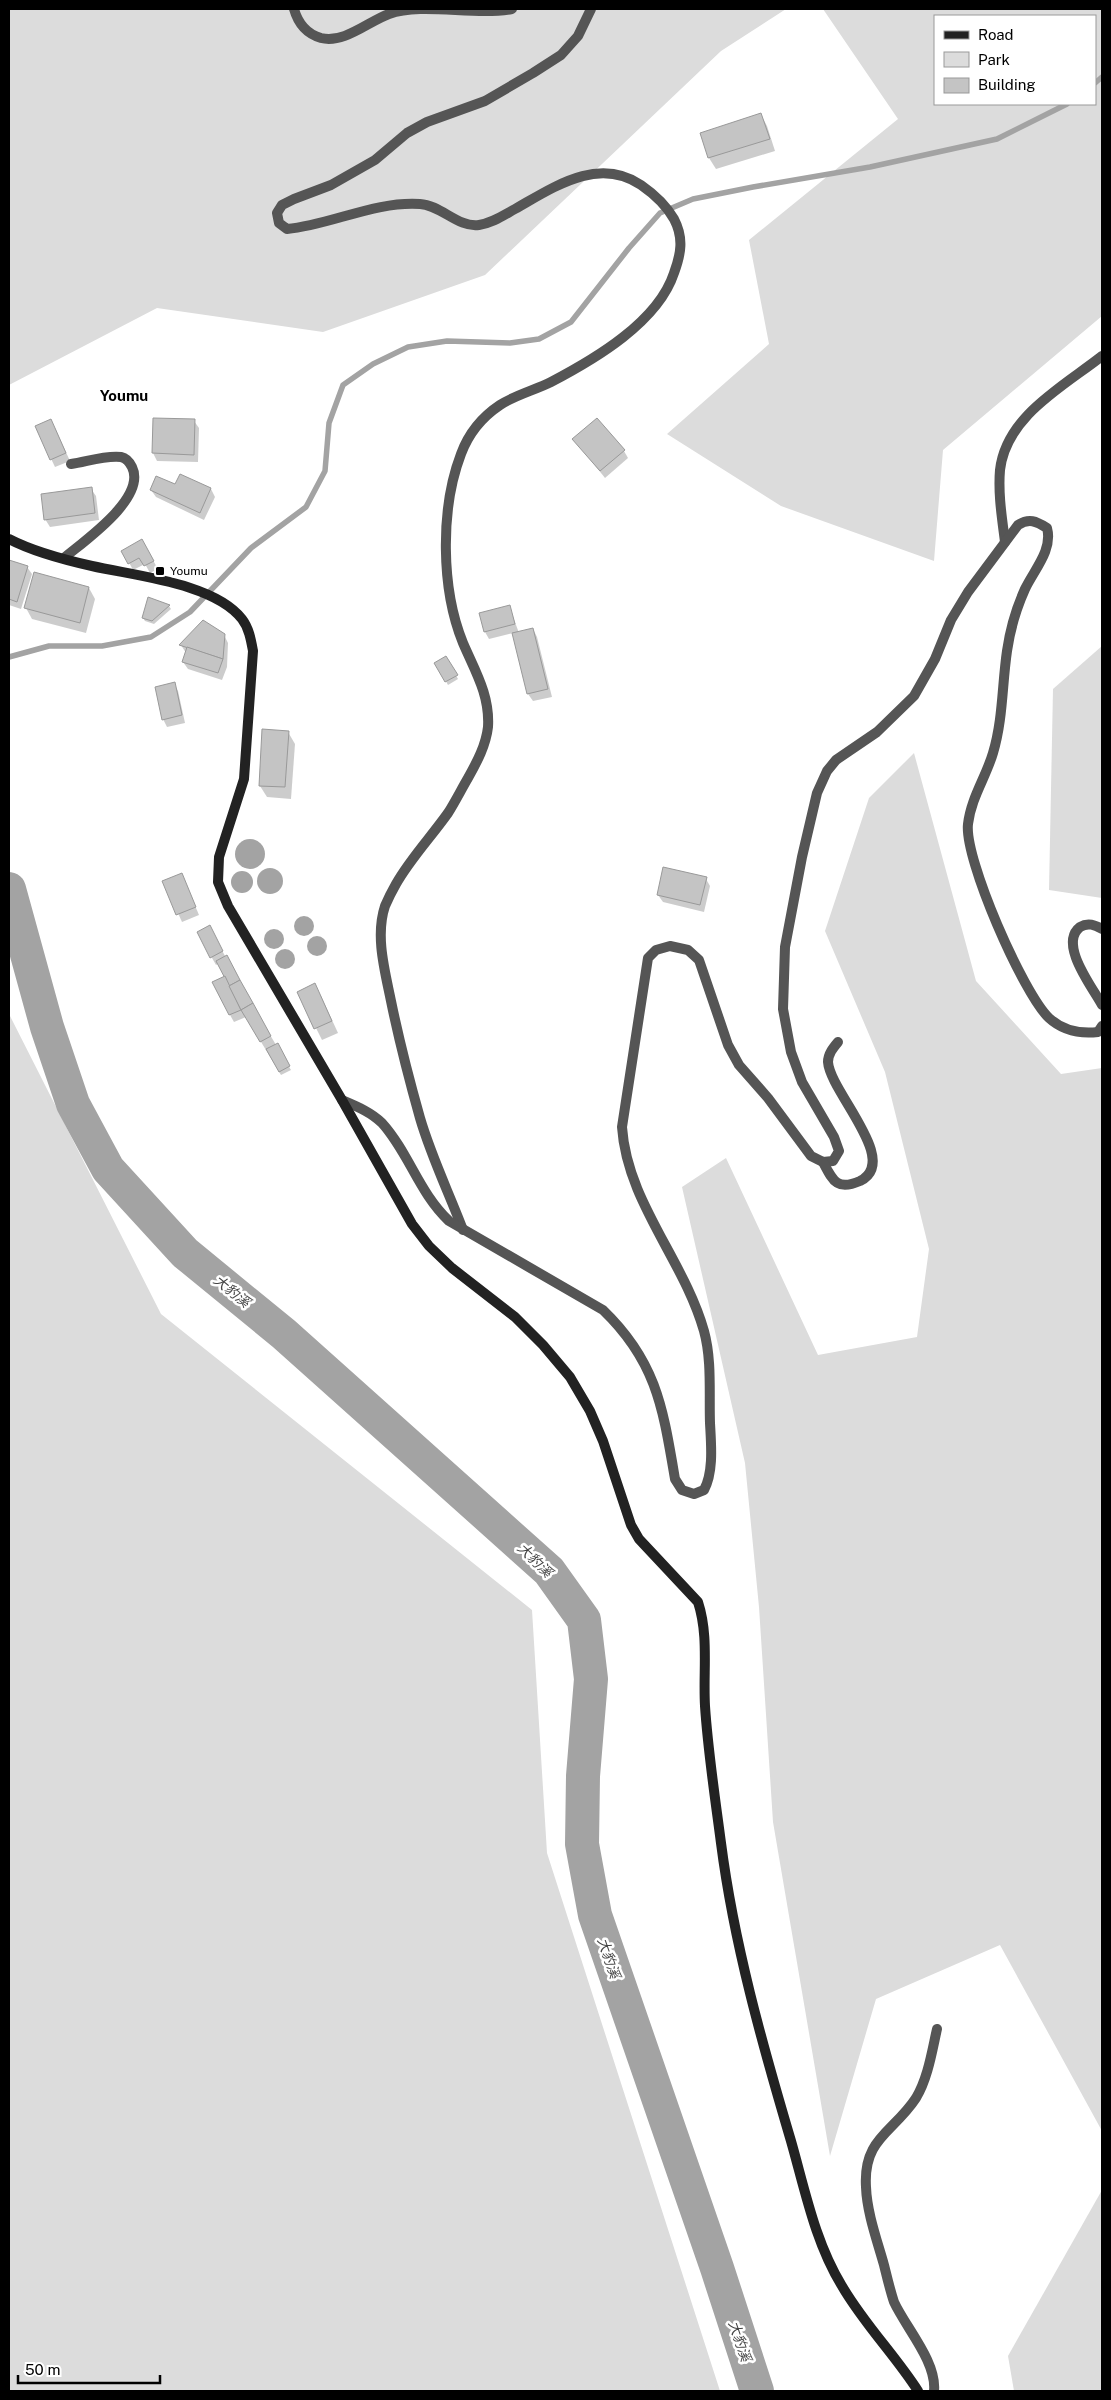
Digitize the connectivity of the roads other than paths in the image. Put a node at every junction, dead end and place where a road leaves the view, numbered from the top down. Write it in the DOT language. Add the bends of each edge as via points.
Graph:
graph roads {
  1 [pos="294,9"];
  2 [pos="512,9"];
  3 [pos="591,9"];
  4 [pos="1102,356"];
  5 [pos="71,464"];
  6 [pos="9,539"];
  7 [pos="1005,542"];
  8 [pos="64,558"];
  9 [pos="1102,929"];
  10 [pos="1102,1005"];
  11 [pos="1102,1026"];
  12 [pos="838,1042"];
  13 [pos="342,1100"];
  14 [pos="822,1162"];
  15 [pos="463,1230"];
  16 [pos="937,2029"];
  17 [pos="918,2391"];
  18 [pos="934,2391"];
  1 -- 2 [label="street" via="307,32 323,39 342,36 390,13 416,10 489,13"];
  3 -- 15 [label="street" via="578,36 561,55 485,101 427,122 407,133 375,160 331,185 294,198 276,213 279,223 287,229 393,206 423,204 473,226 491,222 572,178 606,173 630,178 655,194 675,221 682,251 671,282 645,319 602,353 550,382 500,404 473,429 451,486 447,529 453,608 462,640 488,704 488,730 479,758 450,809 397,882 385,907 382,934 383,963 396,1026 421,1121"];
  4 -- 7 [label="street" via="1029,413 1009,439 1000,468 999,497"];
  5 -- 8 [label="street" via="123,458 131,464 135,474 126,500 111,518"];
  6 -- 8 [label="street"];
  7 -- 11 [label="street" via="1026,520 1047,528 1050,538 1012,625 993,753 972,804 968,825 971,851 997,922 1031,993 1049,1018 1066,1030 1083,1034 1098,1032"];
  7 -- 14 [label="street" via="951,620 935,659 914,696 877,732 836,760 817,793 785,948 783,1009 791,1052 802,1082 839,1151 833,1161"];
  8 -- 13 [label="street" via="174,583 218,599 242,619 250,634 253,651 244,779 219,857 218,882 228,906"];
  9 -- 10 [label="street" via="1092,924 1082,926 1075,933 1073,948 1079,966"];
  12 -- 14 [label="street" via="828,1062 832,1079 869,1142 874,1156 873,1169 863,1179 848,1186 838,1185"];
  13 -- 15 [label="street" via="367,1111 381,1122 439,1212"];
  13 -- 17 [label="street" via="412,1224 429,1246 515,1317 570,1377 604,1442 631,1525 639,1539 698,1602 705,1640 705,1704 710,1765 724,1872 733,1923 770,2068 820,2242 842,2286"];
  14 -- 15 [label="street" via="811,1156 739,1065 728,1045 699,960 688,950 670,946 656,950 648,958 645,974 622,1127 623,1143 633,1182 695,1307 704,1332 710,1435 709,1481 704,1490 694,1494 682,1490 675,1479 660,1398 640,1353 617,1323 603,1310"];
  16 -- 18 [label="street" via="917,2096 878,2139 867,2158 866,2187 872,2222 894,2301 930,2367"];
}
